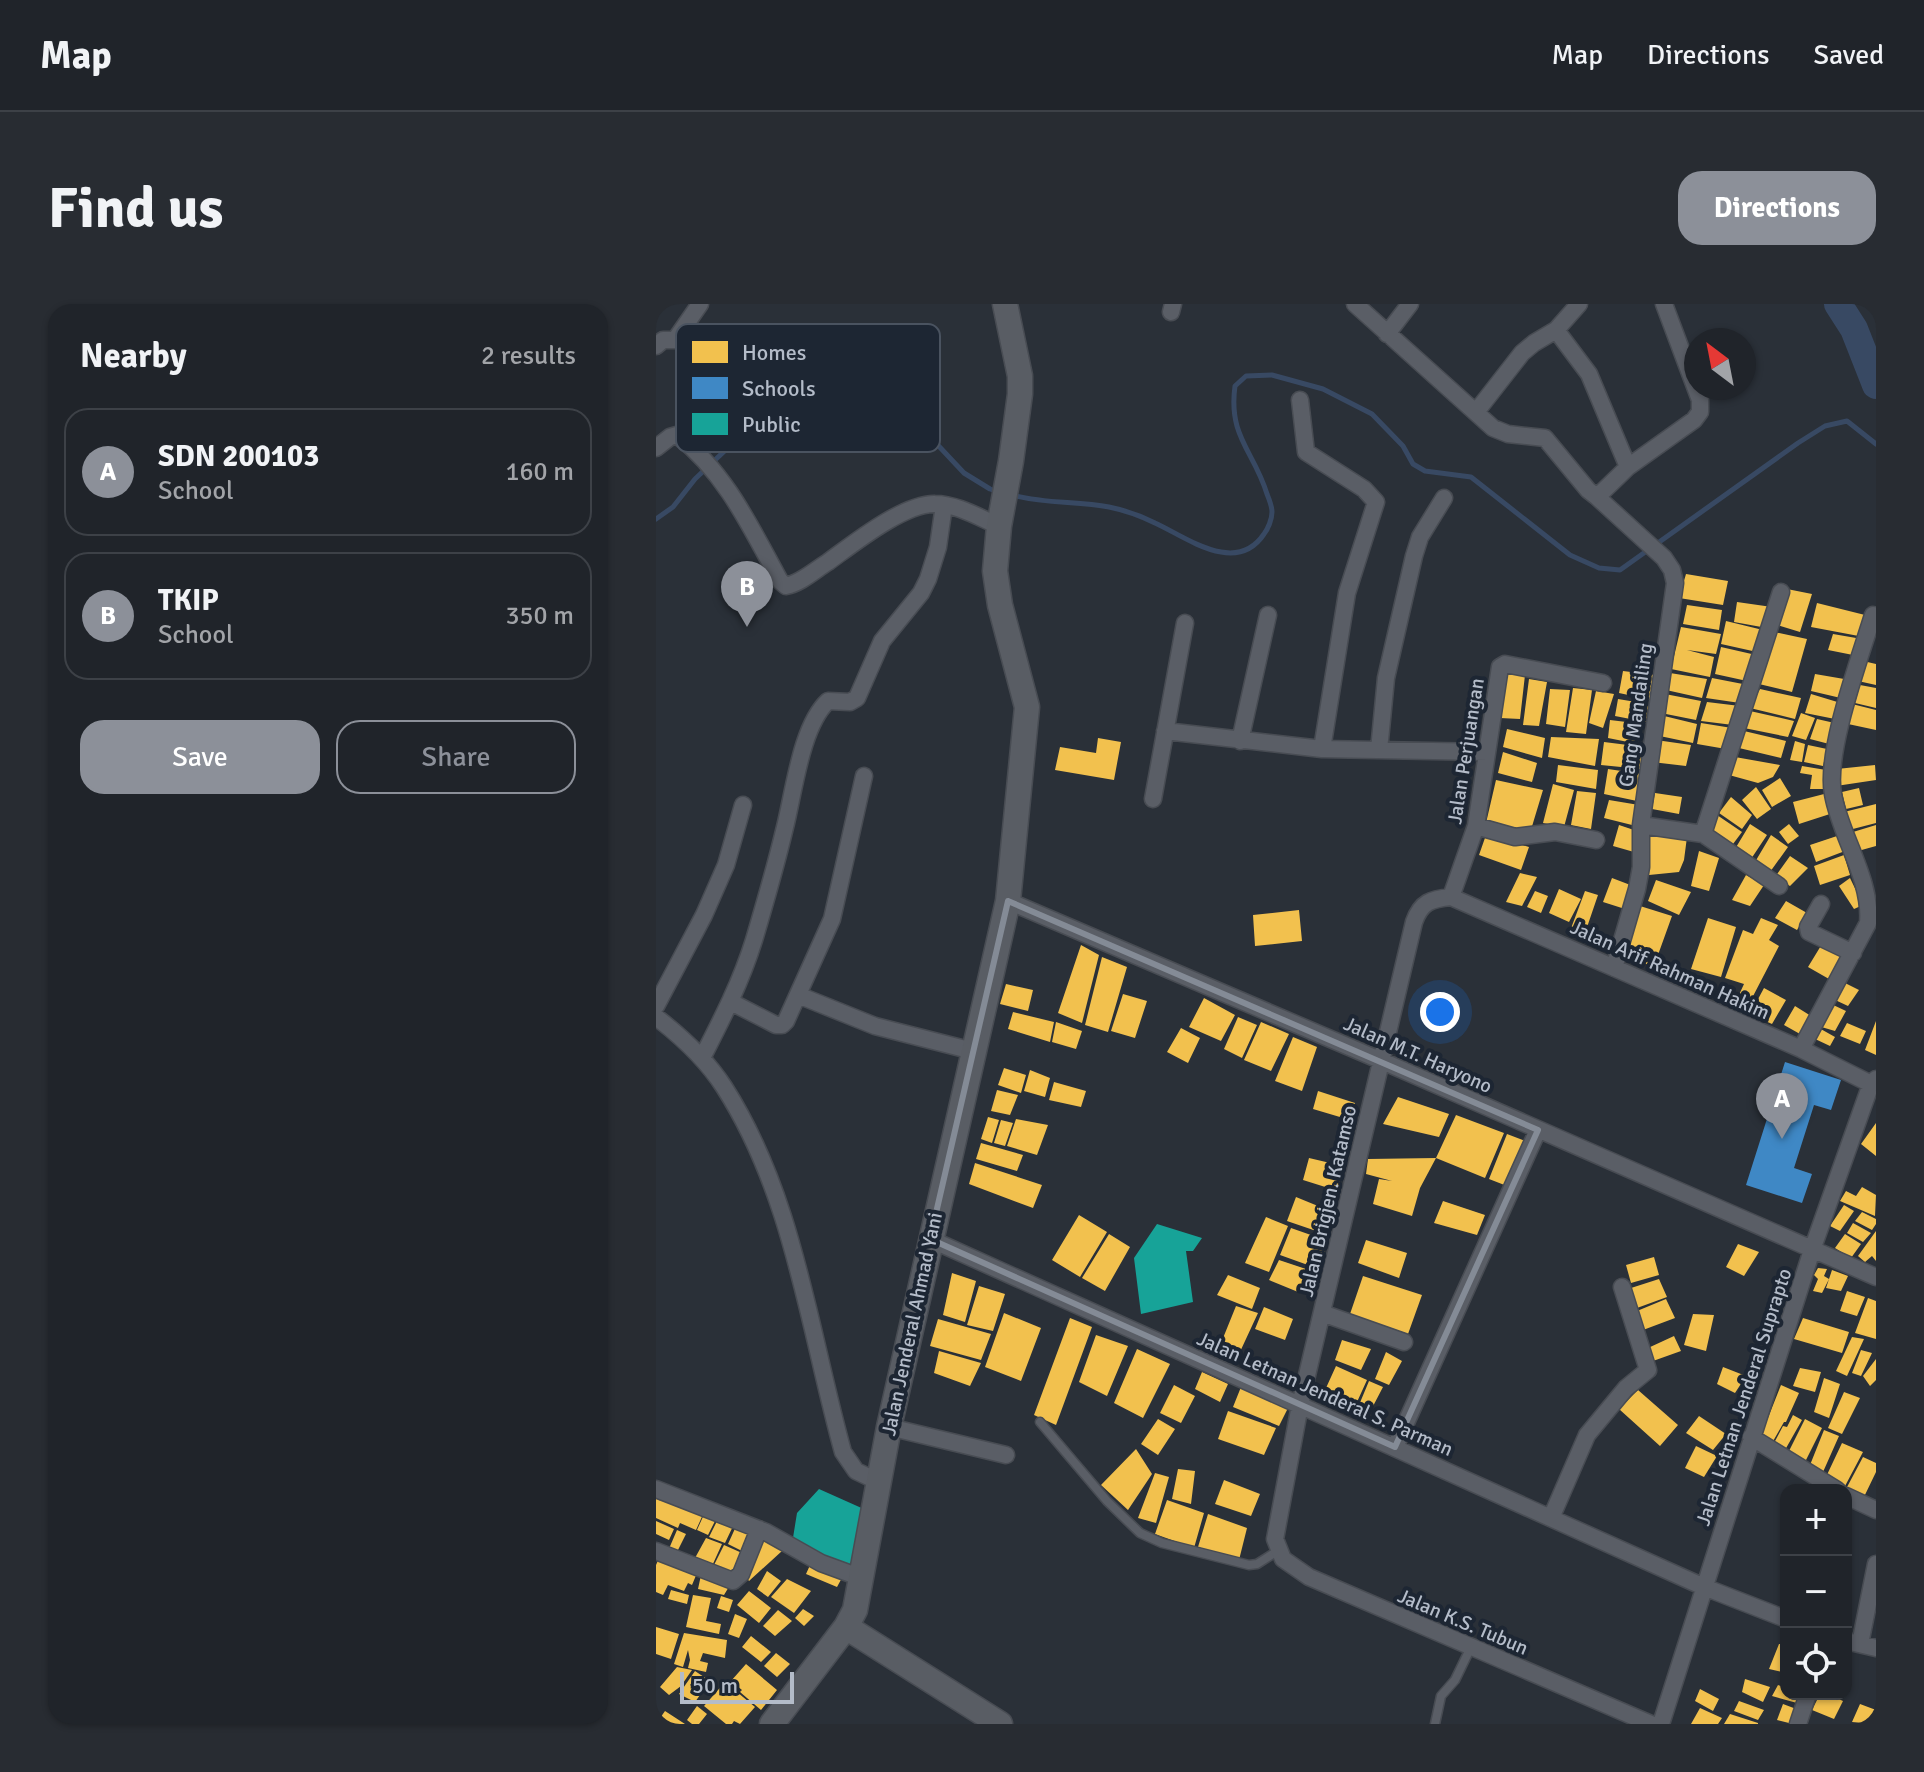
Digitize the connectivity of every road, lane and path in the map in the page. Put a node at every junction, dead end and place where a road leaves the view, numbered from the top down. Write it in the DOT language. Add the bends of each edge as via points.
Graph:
graph roads {
  1 [pos="700,304"];
  2 [pos="1005,304"];
  3 [pos="1355,304"];
  4 [pos="1410,304"];
  5 [pos="1579,304"];
  6 [pos="1664,304"];
  7 [pos="686,324"];
  8 [pos="1556,330"];
  9 [pos="1387,334"];
  10 [pos="676,339"];
  11 [pos="656,346"];
  12 [pos="1300,400"];
  13 [pos="1476,412"];
  14 [pos="676,436"];
  15 [pos="656,448"];
  16 [pos="696,452"];
  17 [pos="1628,467"];
  18 [pos="1597,497"];
  19 [pos="1444,498"];
  20 [pos="944,505"];
  21 [pos="1000,518"];
  22 [pos="1781,592"];
  23 [pos="1268,615"];
  24 [pos="1873,615"];
  25 [pos="1185,623"];
  26 [pos="1603,683"];
  27 [pos="1165,731"];
  28 [pos="1240,741"];
  29 [pos="1322,749"];
  30 [pos="1379,750"];
  31 [pos="1487,752"];
  32 [pos="864,776"];
  33 [pos="1153,799"];
  34 [pos="743,805"];
  35 [pos="1641,825"];
  36 [pos="1476,826"];
  37 [pos="1703,834"];
  38 [pos="1596,840"];
  39 [pos="1779,886"];
  40 [pos="1451,897"];
  41 [pos="1008,901"];
  42 [pos="1821,904"];
  43 [pos="1853,953"];
  44 [pos="1614,968"];
  45 [pos="798,995"];
  46 [pos="731,1002"];
  47 [pos="656,1006"];
  48 [pos="656,1017"];
  49 [pos="1801,1049"];
  50 [pos="973,1051"];
  51 [pos="702,1058"];
  52 [pos="1382,1061"];
  53 [pos="1873,1082"];
  54 [pos="1538,1130"];
  55 [pos="930,1239"];
  56 [pos="1812,1250"];
  57 [pos="1876,1277"];
  58 [pos="1622,1287"];
  59 [pos="1322,1313"];
  60 [pos="1404,1342"];
  61 [pos="1300,1405"];
  62 [pos="1040,1422"];
  63 [pos="889,1427"];
  64 [pos="1751,1437"];
  65 [pos="1395,1447"];
  66 [pos="1006,1455"];
  67 [pos="879,1482"];
  68 [pos="1827,1484"];
  69 [pos="656,1489"];
  70 [pos="1852,1499"];
  71 [pos="1876,1510"];
  72 [pos="1551,1518"];
  73 [pos="759,1529"];
  74 [pos="1277,1544"];
  75 [pos="656,1551"];
  76 [pos="1876,1564"];
  77 [pos="862,1578"];
  78 [pos="1704,1587"];
  79 [pos="1780,1617"];
  80 [pos="846,1627"];
  81 [pos="1861,1645"];
  82 [pos="1471,1647"];
  83 [pos="1806,1700"];
  84 [pos="772,1724"];
  85 [pos="1000,1724"];
  86 [pos="1435,1724"];
  87 [pos="1651,1724"];
  88 [pos="1661,1724"];
  89 [pos="1798,1724"];
  1 -- 7 [label="street"];
  2 -- 21 [label="street, Jalan Jenderal Ahmad Yani" via="1020,376"];
  3 -- 9 [label="street, Gang Mandailing"];
  4 -- 9 [label="street"];
  5 -- 8 [label="street"];
  6 -- 17 [label="street" via="1701,408 1694,420"];
  8 -- 13 [label="street" via="1522,353"];
  8 -- 17 [label="street" via="1589,374"];
  9 -- 13 [label="street, Gang Mandailing"];
  10 -- 11 [label="street"];
  12 -- 29 [label="street" via="1306,452 1376,502 1347,593"];
  13 -- 18 [label="street, Gang Mandailing" via="1501,432 1545,438"];
  14 -- 15 [label="street"];
  16 -- 20 [label="street" via="731,493 786,586 889,521 926,505"];
  17 -- 18 [label="street"];
  18 -- 35 [label="street, Gang Mandailing" via="1664,558 1675,583"];
  19 -- 30 [label="street" via="1414,556 1386,678"];
  20 -- 21 [label="street"];
  20 -- 46 [label="street" via="938,547 921,593 882,641 857,698 828,701 810,730 773,874"];
  21 -- 41 [label="street, Jalan Jenderal Ahmad Yani" via="996,586 1027,707"];
  22 -- 37 [label="street"];
  23 -- 28 [label="street"];
  24 -- 43 [label="street" via="1836,744 1832,778 1868,903 1868,923"];
  25 -- 27 [label="street"];
  26 -- 31 [label="street, Jalan Perjuangan" via="1502,665"];
  27 -- 28 [label="street"];
  27 -- 33 [label="street"];
  28 -- 29 [label="street"];
  29 -- 30 [label="street"];
  30 -- 31 [label="street"];
  31 -- 36 [label="street, Jalan Perjuangan"];
  32 -- 45 [label="street" via="839,898"];
  34 -- 47 [label="street" via="726,865"];
  35 -- 37 [label="street"];
  35 -- 44 [label="street, Gang Mandailing" via="1637,889"];
  36 -- 38 [label="street" via="1515,837 1555,832"];
  36 -- 40 [label="street, Jalan Perjuangan"];
  37 -- 39 [label="street"];
  40 -- 44 [label="street, Jalan Arif Rahman Hakim"];
  40 -- 52 [label="street, Jalan Brigjen. Katamso" via="1431,899 1418,911"];
  41 -- 50 [label="street, Jalan Jenderal Ahmad Yani"];
  41 -- 52 [label="street, Jalan M.T. Haryono"];
  42 -- 43 [label="street" via="1809,932"];
  43 -- 49 [label="street"];
  44 -- 49 [label="street, Jalan Arif Rahman Hakim"];
  45 -- 46 [label="street" via="780,1025"];
  45 -- 50 [label="street" via="875,1026"];
  46 -- 51 [label="street"];
  48 -- 51 [label="street"];
  49 -- 53 [label="street, Jalan Arif Rahman Hakim"];
  50 -- 55 [label="street, Jalan Jenderal Ahmad Yani"];
  51 -- 67 [label="street" via="733,1102 778,1201 843,1452 856,1471"];
  52 -- 54 [label="street, Jalan M.T. Haryono"];
  52 -- 59 [label="street, Jalan Brigjen. Katamso"];
  53 -- 56 [label="street, Jalan Letnan Jenderal Suprapto"];
  54 -- 56 [label="street, Jalan M.T. Haryono"];
  54 -- 65 [label="street"];
  55 -- 61 [label="street, Jalan Letnan Jenderal S. Parman"];
  55 -- 63 [label="street, Jalan Jenderal Ahmad Yani"];
  56 -- 57 [label="street, Jalan M.T. Haryono"];
  56 -- 64 [label="street, Jalan Letnan Jenderal Suprapto"];
  58 -- 72 [label="street" via="1648,1370 1587,1435"];
  59 -- 60 [label="street"];
  59 -- 61 [label="street, Jalan Brigjen. Katamso"];
  61 -- 65 [label="street, Jalan Letnan Jenderal S. Parman"];
  61 -- 74 [label="street, Jalan Brigjen. Katamso"];
  62 -- 74 [label="lane" via="1140,1533 1249,1565"];
  63 -- 66 [label="street"];
  63 -- 67 [label="street, Jalan Jenderal Ahmad Yani"];
  64 -- 68 [label="street"];
  64 -- 78 [label="street, Jalan Letnan Jenderal Suprapto"];
  65 -- 72 [label="street, Jalan Letnan Jenderal S. Parman"];
  67 -- 77 [label="street, Jalan Jenderal Ahmad Yani"];
  69 -- 73 [label="street"];
  70 -- 71 [label="street"];
  72 -- 78 [label="street, Jalan Letnan Jenderal S. Parman"];
  73 -- 75 [label="street" via="741,1574 733,1581"];
  73 -- 77 [label="street" via="821,1563"];
  74 -- 82 [label="street, Jalan K.S. Tubun" via="1283,1559 1309,1577"];
  76 -- 81 [label="street"];
  77 -- 80 [label="street, Jalan Jenderal Ahmad Yani"];
  78 -- 79 [label="street, Jalan Letnan Jenderal S. Parman"];
  78 -- 88 [label="street, Jalan Letnan Jenderal Suprapto"];
  80 -- 84 [label="street, Jalan Jenderal Ahmad Yani"];
  80 -- 85 [label="street"];
  82 -- 86 [label="lane" via="1441,1696"];
  82 -- 87 [label="street, Jalan K.S. Tubun"];
  83 -- 89 [label="street"];
}
